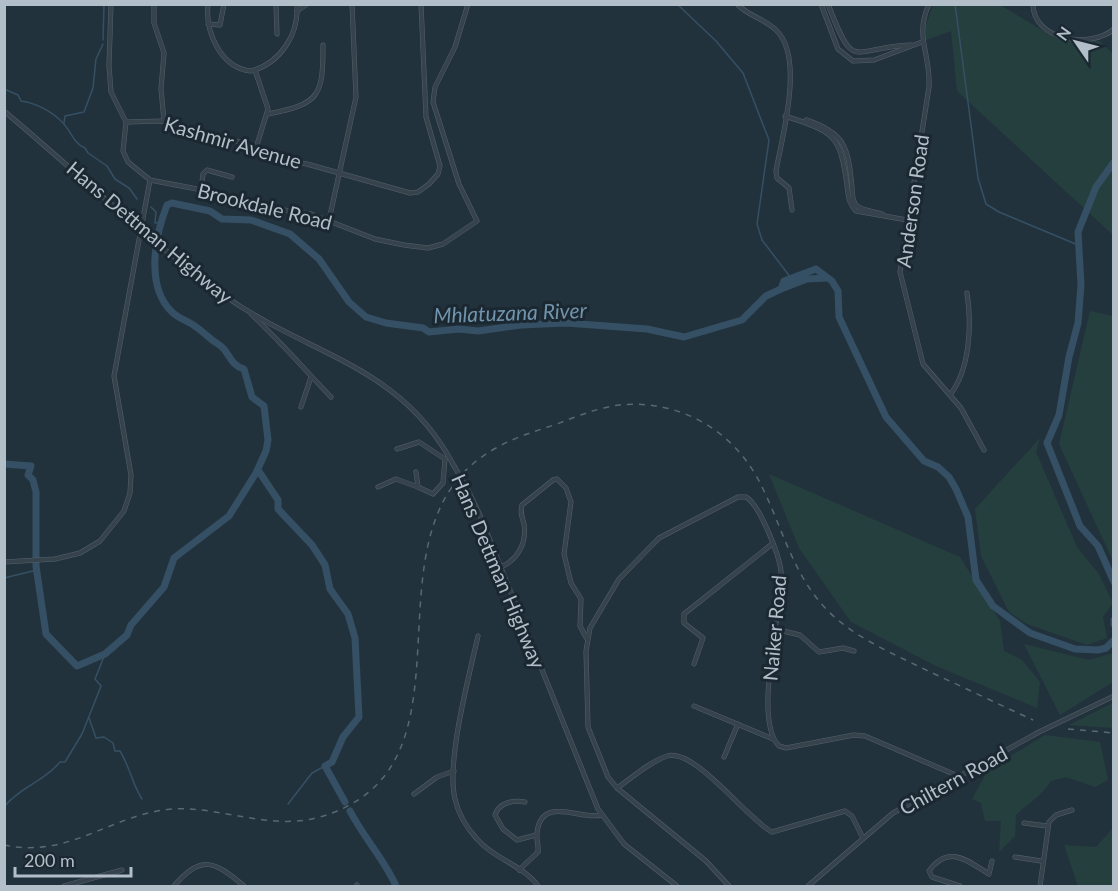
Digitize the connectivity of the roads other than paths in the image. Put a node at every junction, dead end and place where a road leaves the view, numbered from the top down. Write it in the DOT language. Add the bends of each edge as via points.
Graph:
graph roads {
  1 [pos="111,4"];
  2 [pos="154,4"];
  3 [pos="208,4"];
  4 [pos="224,4"];
  5 [pos="276,4"];
  6 [pos="297,4"];
  7 [pos="307,4"];
  8 [pos="352,4"];
  9 [pos="421,4"];
  10 [pos="468,4"];
  11 [pos="737,4"];
  12 [pos="821,4"];
  13 [pos="828,4"];
  14 [pos="929,4"];
  15 [pos="1033,4"];
  16 [pos="297,11"];
  17 [pos="208,24"];
  18 [pos="1113,29"];
  19 [pos="277,34"];
  20 [pos="922,42"];
  21 [pos="323,45"];
  22 [pos="915,45"];
  23 [pos="255,70"];
  24 [pos="4,111"];
  25 [pos="268,114"];
  26 [pos="785,115"];
  27 [pos="164,121"];
  28 [pos="126,122"];
  29 [pos="256,148"];
  30 [pos="339,173"];
  31 [pos="232,177"];
  32 [pos="150,180"];
  33 [pos="201,190"];
  34 [pos="792,210"];
  35 [pos="329,220"];
  36 [pos="907,220"];
  37 [pos="140,227"];
  38 [pos="968,293"];
  39 [pos="247,310"];
  40 [pos="311,377"];
  41 [pos="950,395"];
  42 [pos="331,397"];
  43 [pos="301,407"];
  44 [pos="397,449"];
  45 [pos="984,450"];
  46 [pos="448,453"];
  47 [pos="445,459"];
  48 [pos="416,472"];
  49 [pos="378,487"];
  50 [pos="418,487"];
  51 [pos="772,544"];
  52 [pos="4,562"];
  53 [pos="501,567"];
  54 [pos="775,629"];
  55 [pos="478,636"];
  56 [pos="588,639"];
  57 [pos="854,651"];
  58 [pos="694,664"];
  59 [pos="1113,696"];
  60 [pos="694,706"];
  61 [pos="739,724"];
  62 [pos="773,739"];
  63 [pos="724,756"];
  64 [pos="454,771"];
  65 [pos="958,776"];
  66 [pos="617,788"];
  67 [pos="414,794"];
  68 [pos="525,802"];
  69 [pos="1072,810"];
  70 [pos="601,814"];
  71 [pos="1024,822"];
  72 [pos="1047,826"];
  73 [pos="536,835"];
  74 [pos="863,838"];
  75 [pos="1015,857"];
  76 [pos="992,861"];
  77 [pos="1041,861"];
  78 [pos="122,870"];
  79 [pos="519,870"];
  80 [pos="814,885"];
  81 [pos="64,886"];
  82 [pos="174,886"];
  83 [pos="244,886"];
  84 [pos="538,886"];
  85 [pos="677,886"];
  86 [pos="729,886"];
  87 [pos="808,886"];
  88 [pos="960,886"];
  89 [pos="1040,886"];
  1 -- 28 [label="street" via="111,92"];
  2 -- 27 [label="street" via="154,23 164,53 160,89"];
  3 -- 17 [label="street"];
  4 -- 17 [label="street" via="220,26"];
  5 -- 19 [label="street"];
  6 -- 16 [label="street"];
  7 -- 16 [label="street"];
  8 -- 30 [label="street" via="356,94"];
  9 -- 30 [label="street, Kashmir Avenue" via="426,117 440,163 438,174 423,190 414,193"];
  10 -- 35 [label="street, Brookdale Road" via="455,48 435,87 433,102 459,184 477,221 443,244 421,248 382,242"];
  11 -- 26 [label="street" via="776,29 783,40 790,70"];
  12 -- 22 [label="street" via="838,49 850,60 874,60"];
  13 -- 22 [label="street" via="843,41 853,51"];
  14 -- 20 [label="street, Anderson Road" via="922,23"];
  15 -- 18 [label="street" via="1036,20 1064,37 1092,39"];
  16 -- 23 [label="street" via="293,35 275,59"];
  17 -- 23 [label="street" via="225,57 244,70"];
  20 -- 22 [label="street"];
  20 -- 36 [label="street, Anderson Road" via="929,87"];
  21 -- 25 [label="street" via="323,79 316,94 300,105"];
  23 -- 25 [label="street"];
  24 -- 37 [label="street, Hans Dettman Highway"];
  25 -- 29 [label="street"];
  26 -- 34 [label="street" via="776,171 777,178 789,188"];
  26 -- 36 [label="street" via="817,124 837,135 848,151 855,203 885,216"];
  27 -- 28 [label="street, Kashmir Avenue"];
  27 -- 29 [label="street, Kashmir Avenue"];
  28 -- 32 [label="street" via="125,157"];
  29 -- 30 [label="street, Kashmir Avenue" via="273,158"];
  30 -- 35 [label="street"];
  31 -- 33 [label="street" via="207,170"];
  32 -- 33 [label="street, Brookdale Road"];
  32 -- 37 [label="street"];
  33 -- 35 [label="street, Brookdale Road" via="236,203 304,212"];
  36 -- 41 [label="street, Anderson Road" via="900,265 902,286 923,364"];
  37 -- 39 [label="street, Hans Dettman Highway"];
  37 -- 52 [label="street" via="114,376 129,464 130,493 120,518 100,541 80,553 55,559"];
  38 -- 41 [label="street" via="965,362"];
  39 -- 40 [label="street"];
  39 -- 46 [label="street, Hans Dettman Highway" via="379,380 414,409"];
  40 -- 42 [label="street"];
  40 -- 43 [label="street"];
  41 -- 45 [label="street, Anderson Road"];
  44 -- 47 [label="street" via="419,442"];
  46 -- 47 [label="street"];
  46 -- 53 [label="street, Hans Dettman Highway, bridge"];
  47 -- 50 [label="street" via="443,483 433,494"];
  48 -- 50 [label="street"];
  49 -- 50 [label="street" via="396,479"];
  51 -- 54 [label="street, Naiker Road" via="781,576"];
  51 -- 56 [label="street, Naiker Road" via="755,505 742,496 670,530 619,579 592,623"];
  51 -- 58 [label="street" via="684,614 684,623 703,638"];
  53 -- 56 [label="street" via="513,562 519,553 524,532 522,506 557,479 566,488 571,502 564,554 571,583 581,599 581,630"];
  53 -- 70 [label="street, Hans Dettman Highway"];
  54 -- 57 [label="street" via="795,633 819,652 843,648"];
  54 -- 62 [label="street, Naiker Road" via="768,674"];
  55 -- 64 [label="street"];
  56 -- 66 [label="street, Naiker Road" via="588,727"];
  59 -- 65 [label="street, Chiltern Road"];
  60 -- 61 [label="street"];
  61 -- 62 [label="street"];
  61 -- 63 [label="street"];
  62 -- 65 [label="street" via="786,748 865,736"];
  64 -- 67 [label="street" via="437,777"];
  64 -- 79 [label="street" via="456,803 470,829 489,850"];
  65 -- 74 [label="street, Chiltern Road" via="893,813"];
  66 -- 74 [label="street" via="659,759 679,755 695,764 772,832 845,811 852,816"];
  66 -- 86 [label="street, Naiker Road" via="706,861"];
  68 -- 73 [label="street" via="505,803 495,815 503,829 517,840"];
  69 -- 72 [label="street" via="1056,815"];
  70 -- 73 [label="street" via="591,817 570,810 553,812 542,820"];
  70 -- 85 [label="street, Hans Dettman Highway" via="630,850"];
  71 -- 72 [label="street"];
  72 -- 77 [label="street"];
  73 -- 79 [label="street" via="538,852"];
  74 -- 80 [label="street, Chiltern Road"];
  75 -- 77 [label="street"];
  76 -- 88 [label="street" via="989,874 956,856 942,860 929,871 932,877"];
  77 -- 89 [label="street"];
  78 -- 81 [label="street"];
  79 -- 84 [label="street"];
  80 -- 87 [label="street, Chiltern Road"];
  82 -- 83 [label="street" via="194,867 208,863 223,869"];
}
